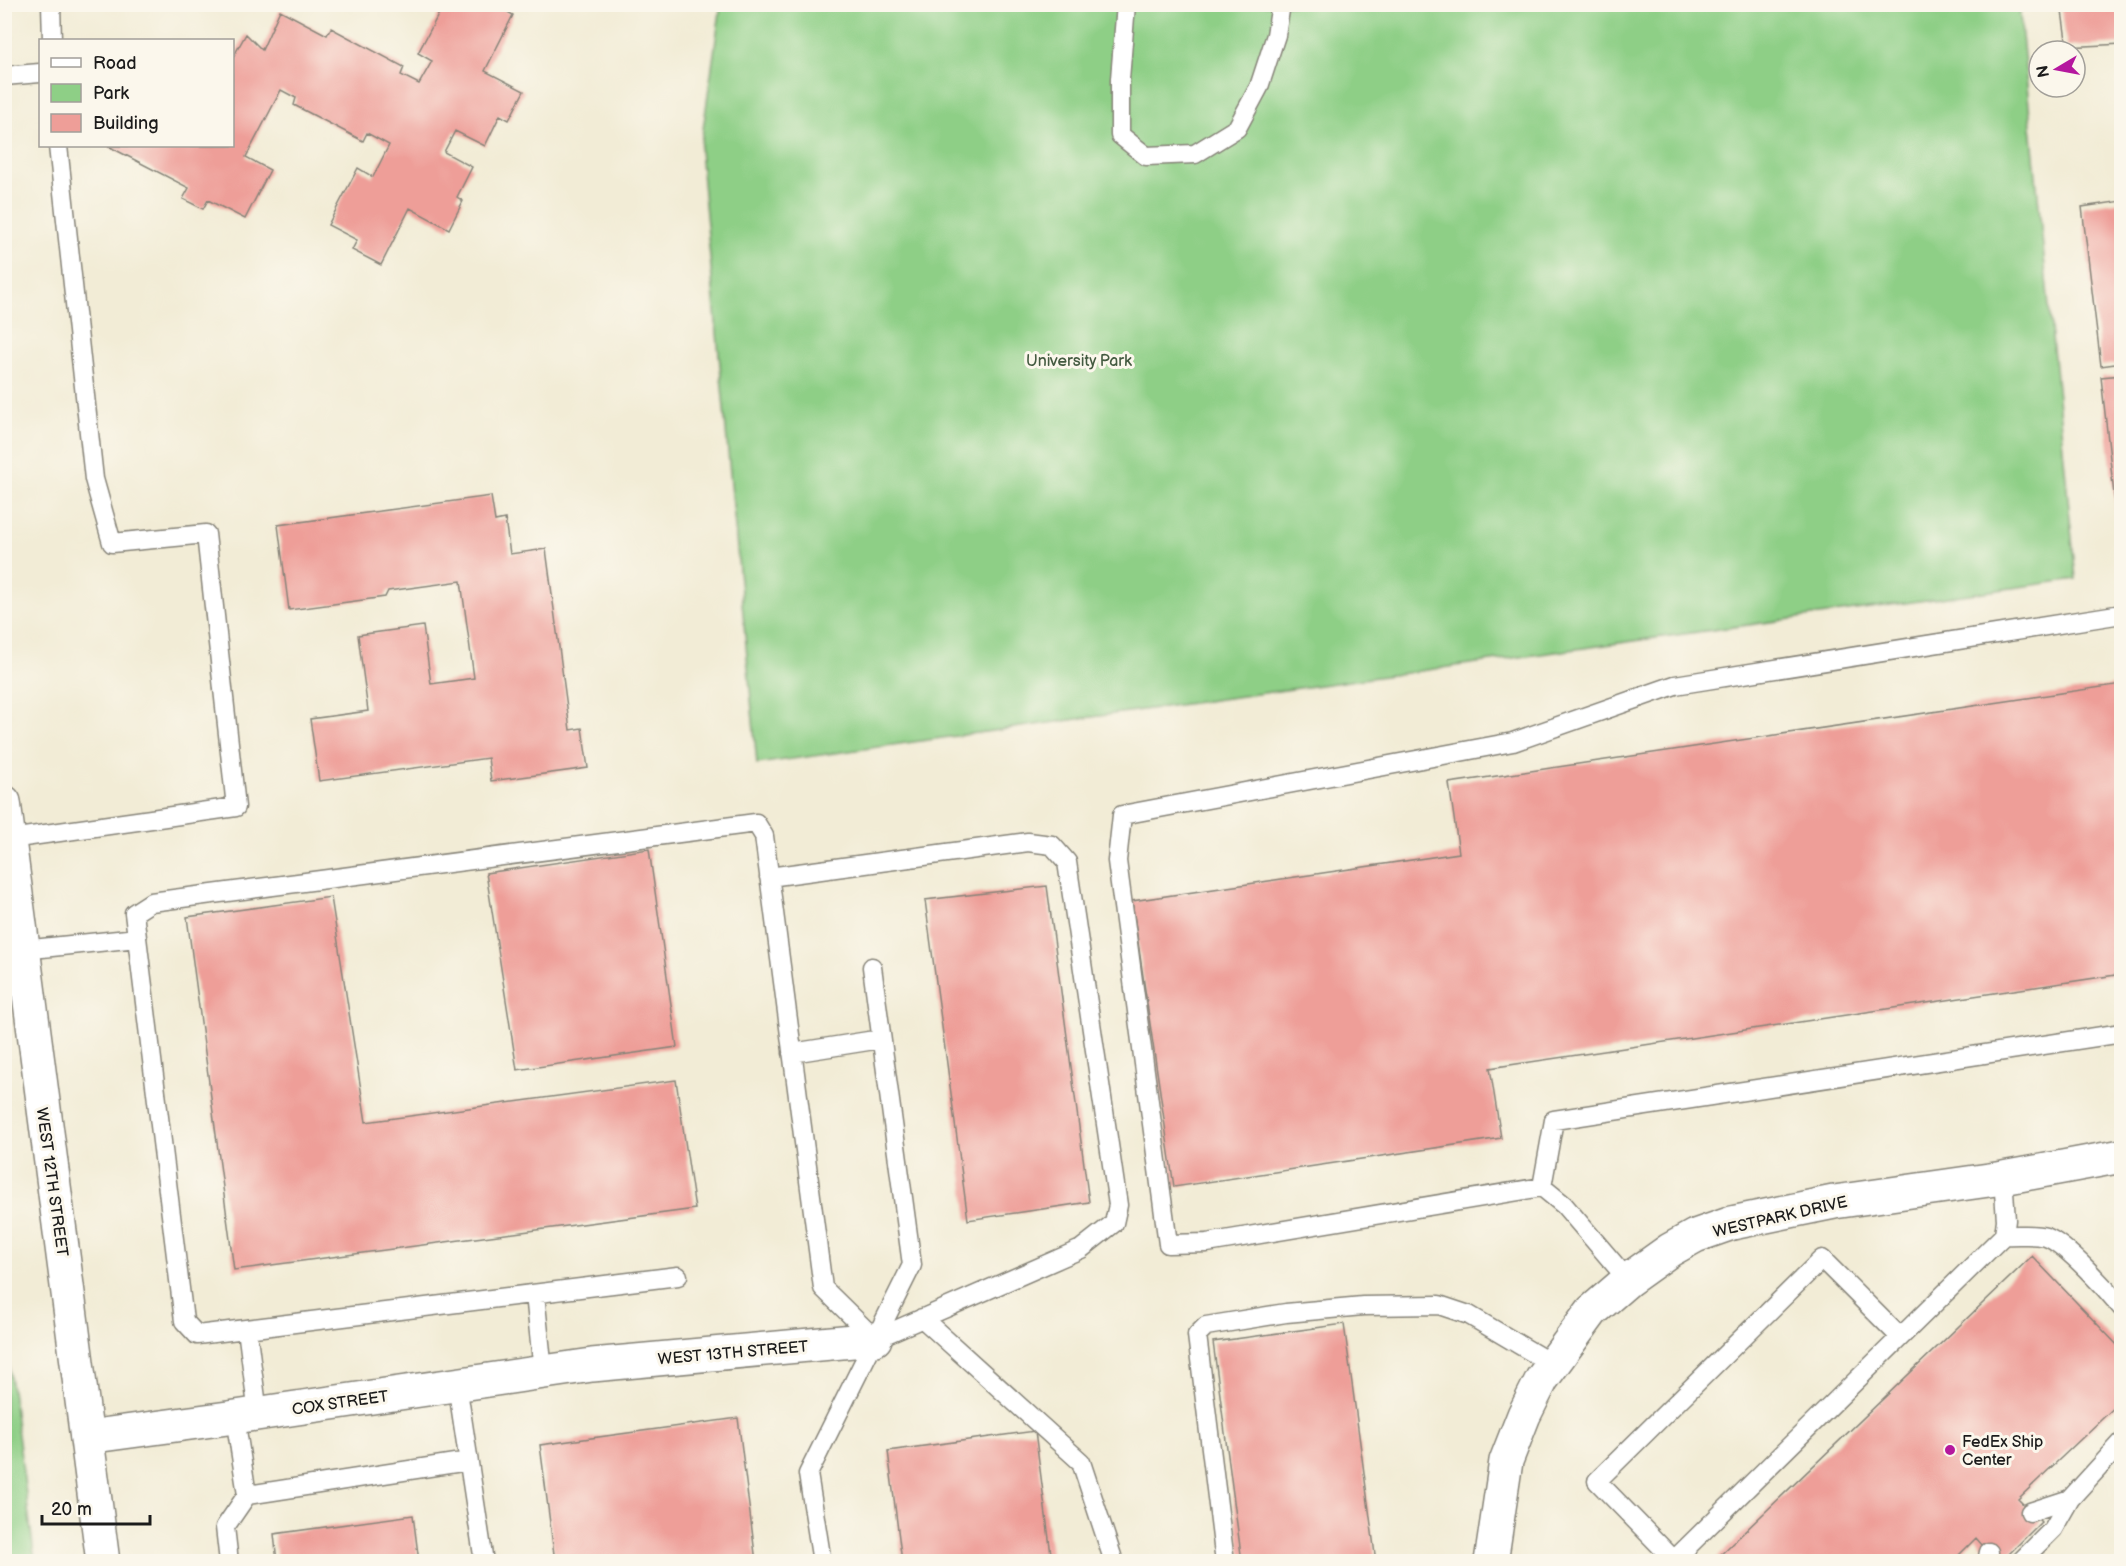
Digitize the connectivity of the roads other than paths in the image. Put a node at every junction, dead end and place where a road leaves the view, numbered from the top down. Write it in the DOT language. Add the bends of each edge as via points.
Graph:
graph roads {
  1 [pos="51,4"];
  2 [pos="1126,4"];
  3 [pos="1281,4"];
  4 [pos="52,39"];
  5 [pos="39,73"];
  6 [pos="4,76"];
  7 [pos="58,147"];
  8 [pos="2121,614"];
  9 [pos="4,802"];
  10 [pos="10,839"];
  11 [pos="769,877"];
  12 [pos="137,938"];
  13 [pos="23,950"];
  14 [pos="872,967"];
  15 [pos="2121,1033"];
  16 [pos="881,1039"];
  17 [pos="792,1053"];
  18 [pos="2121,1156"];
  19 [pos="2003,1178"];
  20 [pos="1542,1188"];
  21 [pos="2004,1235"];
  22 [pos="678,1276"];
  23 [pos="1628,1280"];
  24 [pos="535,1294"];
  25 [pos="2121,1308"];
  26 [pos="922,1318"];
  27 [pos="247,1329"];
  28 [pos="1900,1337"];
  29 [pos="875,1339"];
  30 [pos="1552,1364"];
  31 [pos="592,1365"];
  32 [pos="543,1372"];
  33 [pos="457,1384"];
  34 [pos="246,1416"];
  35 [pos="87,1437"];
  36 [pos="2121,1442"];
  37 [pos="468,1461"];
  38 [pos="247,1495"];
  39 [pos="2070,1499"];
  40 [pos="2030,1512"];
  41 [pos="1673,1561"];
  42 [pos="103,1562"];
  43 [pos="229,1562"];
  44 [pos="484,1562"];
  45 [pos="822,1562"];
  46 [pos="1114,1562"];
  47 [pos="1225,1562"];
  48 [pos="1491,1562"];
  49 [pos="2020,1562"];
  1 -- 4 [label="lane"];
  2 -- 3 [label="lane" via="1120,135 1146,156 1194,154 1237,128 1260,87"];
  5 -- 6 [label="lane"];
  7 -- 10 [label="lane" via="94,479 112,543 206,534 236,807"];
  8 -- 20 [label="lane" via="1675,685 1513,742 1122,815 1117,861 1168,1244 1207,1243"];
  9 -- 10 [label="street, WEST 12TH STREET"];
  10 -- 13 [label="street, WEST 12TH STREET"];
  11 -- 12 [label="lane" via="764,836 756,823 151,902 134,913"];
  11 -- 17 [label="lane"];
  11 -- 26 [label="lane" via="1028,842 1052,845 1067,862 1118,1205 1114,1223 1081,1249"];
  12 -- 13 [label="lane"];
  12 -- 27 [label="lane" via="184,1321 197,1335"];
  13 -- 35 [label="street, WEST 12TH STREET"];
  14 -- 16 [label="lane"];
  15 -- 20 [label="lane" via="1554,1120"];
  16 -- 17 [label="lane"];
  16 -- 29 [label="lane" via="912,1265"];
  17 -- 29 [label="lane" via="823,1288"];
  18 -- 19 [label="street, WESTPARK DRIVE"];
  19 -- 21 [label="lane"];
  19 -- 23 [label="street, WESTPARK DRIVE" via="1834,1202 1732,1223 1695,1236"];
  20 -- 23 [label="lane" via="1564,1205"];
  21 -- 25 [label="lane" via="2045,1237 2056,1243 2104,1285"];
  21 -- 28 [label="lane"];
  22 -- 24 [label="lane"];
  23 -- 30 [label="street, WESTPARK DRIVE" via="1592,1311"];
  24 -- 27 [label="lane"];
  24 -- 32 [label="lane"];
  26 -- 29 [label="lane"];
  26 -- 46 [label="lane" via="1081,1462"];
  27 -- 34 [label="lane"];
  28 -- 41 [label="lane"];
  28 -- 41 [label="lane" via="1822,1259 1597,1481"];
  29 -- 31 [label="street, WEST 13TH STREET"];
  29 -- 45 [label="lane" via="808,1474"];
  30 -- 47 [label="lane" via="1469,1315 1439,1305 1363,1306 1206,1326 1197,1335"];
  30 -- 48 [label="street, WESTPARK DRIVE" via="1524,1415 1506,1461"];
  31 -- 32 [label="street, COX STREET"];
  32 -- 33 [label="street, COX STREET"];
  33 -- 34 [label="street, COX STREET"];
  33 -- 37 [label="lane"];
  34 -- 35 [label="street, COX STREET"];
  34 -- 38 [label="lane"];
  35 -- 42 [label="street, WEST 12TH STREET"];
  36 -- 39 [label="lane"];
  37 -- 38 [label="lane"];
  37 -- 44 [label="lane"];
  38 -- 43 [label="lane" via="225,1527"];
  39 -- 40 [label="lane"];
  39 -- 49 [label="lane" via="2054,1529"];
}
